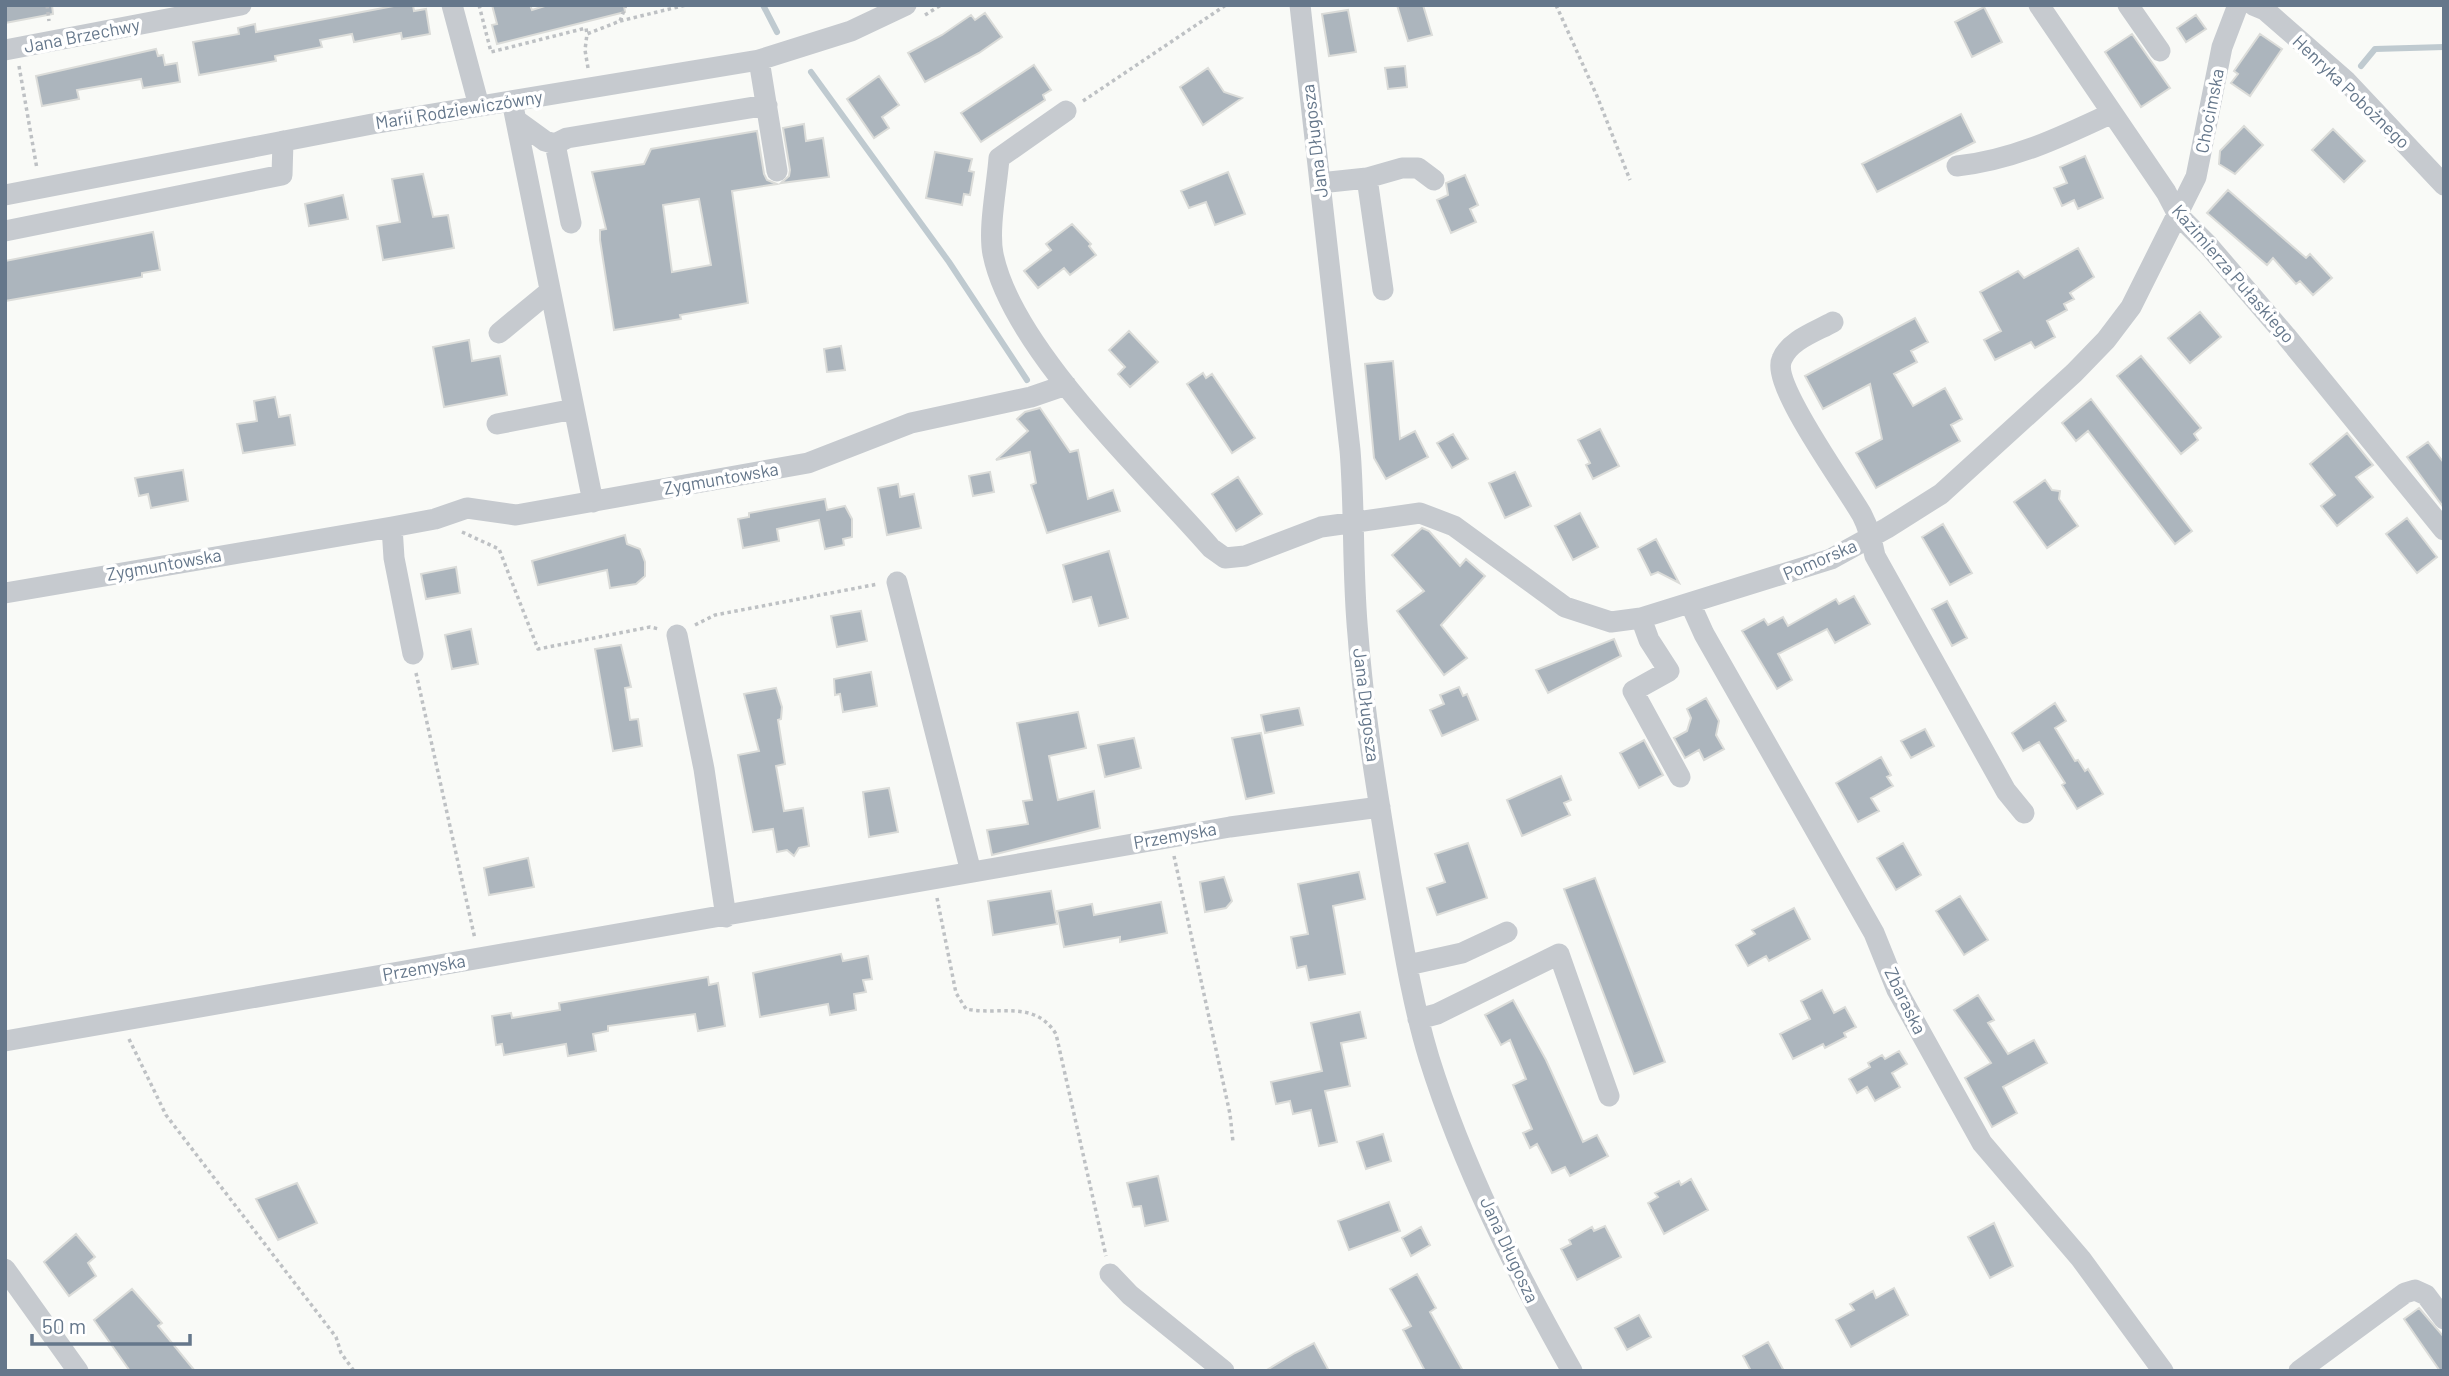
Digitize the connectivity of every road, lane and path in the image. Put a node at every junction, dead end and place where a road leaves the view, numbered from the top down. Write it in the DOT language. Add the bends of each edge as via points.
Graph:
graph roads {
  1 [pos="241,5"];
  2 [pos="452,5"];
  3 [pos="480,5"];
  4 [pos="626,5"];
  5 [pos="685,5"];
  6 [pos="906,5"];
  7 [pos="1226,5"];
  8 [pos="1300,5"];
  9 [pos="1556,5"];
  10 [pos="2039,5"];
  11 [pos="2128,5"];
  12 [pos="2238,5"];
  13 [pos="2253,5"];
  14 [pos="620,20"];
  15 [pos="587,34"];
  16 [pos="10,49"];
  17 [pos="2160,51"];
  18 [pos="759,60"];
  19 [pos="592,88"];
  20 [pos="479,106"];
  21 [pos="767,106"];
  22 [pos="514,110"];
  23 [pos="1066,111"];
  24 [pos="2112,113"];
  25 [pos="283,141"];
  26 [pos="555,144"];
  27 [pos="1957,166"];
  28 [pos="777,171"];
  29 [pos="1367,178"];
  30 [pos="1434,180"];
  31 [pos="1630,180"];
  32 [pos="1320,183"];
  33 [pos="2444,186"];
  34 [pos="40,188"];
  35 [pos="5,195"];
  36 [pos="2178,215"];
  37 [pos="571,223"];
  38 [pos="5,231"];
  39 [pos="1383,290"];
  40 [pos="550,291"];
  41 [pos="1833,322"];
  42 [pos="499,333"];
  43 [pos="1066,385"];
  44 [pos="574,409"];
  45 [pos="497,424"];
  46 [pos="593,502"];
  47 [pos="435,519"];
  48 [pos="1353,522"];
  49 [pos="392,527"];
  50 [pos="2444,530"];
  51 [pos="1871,538"];
  52 [pos="897,582"];
  53 [pos="5,593"];
  54 [pos="1690,603"];
  55 [pos="1641,618"];
  56 [pos="677,635"];
  57 [pos="413,654"];
  58 [pos="1680,777"];
  59 [pos="1380,807"];
  60 [pos="2024,813"];
  61 [pos="1170,837"];
  62 [pos="971,872"];
  63 [pos="932,879"];
  64 [pos="726,917"];
  65 [pos="1507,932"];
  66 [pos="481,958"];
  67 [pos="1408,965"];
  68 [pos="1418,1019"];
  69 [pos="122,1020"];
  70 [pos="5,1041"];
  71 [pos="1609,1096"];
  72 [pos="1233,1142"];
  73 [pos="5,1269"];
  74 [pos="1110,1274"];
  75 [pos="2444,1319"];
  76 [pos="78,1371"];
  77 [pos="354,1371"];
  78 [pos="1224,1371"];
  79 [pos="1572,1371"];
  80 [pos="2162,1371"];
  81 [pos="2299,1371"];
  1 -- 16 [label="street, Jana Brzechwy"];
  2 -- 20 [label="street"];
  3 -- 15 [label="path" via="491,52 586,28"];
  4 -- 14 [label="path"];
  5 -- 14 [label="path"];
  6 -- 18 [label="street, Marii Rodziewiczówny" via="851,31"];
  7 -- 23 [label="path"];
  8 -- 32 [label="street, Jana Długosza"];
  9 -- 31 [label="path"];
  10 -- 24 [label="street, Kazimierza Pułaskiego"];
  11 -- 17 [label="street"];
  12 -- 36 [label="street, Chocimska" via="2221,47 2196,177"];
  13 -- 33 [label="street, Henryka Pobożnego" via="2265,10 2346,81"];
  14 -- 15 [label="path"];
  15 -- 19 [label="path"];
  16 -- 34 [label="path"];
  18 -- 19 [label="street, Marii Rodziewiczówny"];
  18 -- 21 [label="street"];
  19 -- 22 [label="street, Marii Rodziewiczówny"];
  20 -- 22 [label="street, Marii Rodziewiczówny"];
  20 -- 25 [label="street, Marii Rodziewiczówny"];
  21 -- 26 [label="street" via="566,138"];
  21 -- 28 [label="street"];
  22 -- 26 [label="street" via="545,141"];
  22 -- 40 [label="street"];
  23 -- 43 [label="street" via="999,158 993,251 1003,291"];
  24 -- 27 [label="street" via="2046,144 1990,163"];
  24 -- 36 [label="street, Kazimierza Pułaskiego"];
  25 -- 34 [label="street, Marii Rodziewiczówny"];
  25 -- 38 [label="street" via="282,175"];
  26 -- 37 [label="street"];
  29 -- 30 [label="street" via="1418,168"];
  29 -- 32 [label="street"];
  29 -- 39 [label="street"];
  32 -- 48 [label="street, Jana Długosza" via="1350,450"];
  34 -- 35 [label="street, Marii Rodziewiczówny"];
  36 -- 50 [label="street, Kazimierza Pułaskiego" via="2287,336"];
  36 -- 51 [label="street, Pomorska" via="2131,307 2106,340 1941,494"];
  40 -- 42 [label="street"];
  40 -- 44 [label="street"];
  41 -- 51 [label="street" via="1791,345 1780,361 1781,376"];
  43 -- 46 [label="street, Zygmuntowska" via="1031,397 911,422 808,463"];
  43 -- 48 [label="street" via="1211,548 1225,558 1245,556 1321,527"];
  44 -- 45 [label="street"];
  44 -- 46 [label="street"];
  46 -- 47 [label="street, Zygmuntowska" via="516,515 467,508"];
  47 -- 49 [label="street, Zygmuntowska"];
  47 -- 56 [label="path" via="499,549 538,649 650,626"];
  48 -- 55 [label="street, Pomorska" via="1420,513 1436,518 1578,614 1611,622"];
  48 -- 59 [label="street, Jana Długosza" via="1358,638"];
  49 -- 53 [label="street, Zygmuntowska"];
  49 -- 57 [label="street"];
  51 -- 54 [label="street, Pomorska" via="1819,563"];
  51 -- 60 [label="street" via="1875,556 2006,791"];
  52 -- 56 [label="path" via="715,615"];
  52 -- 62 [label="street"];
  54 -- 55 [label="street, Pomorska"];
  54 -- 80 [label="street, Zbaraska" via="1874,933 1897,990 1982,1143 2081,1259"];
  55 -- 58 [label="street" via="1669,671 1633,691"];
  56 -- 64 [label="street" via="704,769"];
  57 -- 66 [label="path" via="470,925"];
  59 -- 61 [label="street, Przemyska"];
  59 -- 67 [label="street, Jana Długosza"];
  61 -- 62 [label="street, Przemyska"];
  61 -- 72 [label="path"];
  62 -- 63 [label="street, Przemyska"];
  63 -- 64 [label="street, Przemyska"];
  63 -- 74 [label="path" via="956,993 966,1009 1027,1012 1047,1019 1056,1034"];
  64 -- 66 [label="street, Przemyska"];
  65 -- 67 [label="street" via="1462,953"];
  66 -- 69 [label="street, Przemyska"];
  67 -- 68 [label="street, Jana Długosza"];
  68 -- 71 [label="street" via="1559,954"];
  68 -- 79 [label="street, Jana Długosza" via="1438,1083 1489,1208"];
  69 -- 70 [label="street, Przemyska"];
  69 -- 77 [label="path" via="166,1115 336,1337"];
  73 -- 76 [label="street"];
  74 -- 78 [label="street"];
  75 -- 81 [label="street" via="2426,1295 2415,1290 2405,1293"];
}
